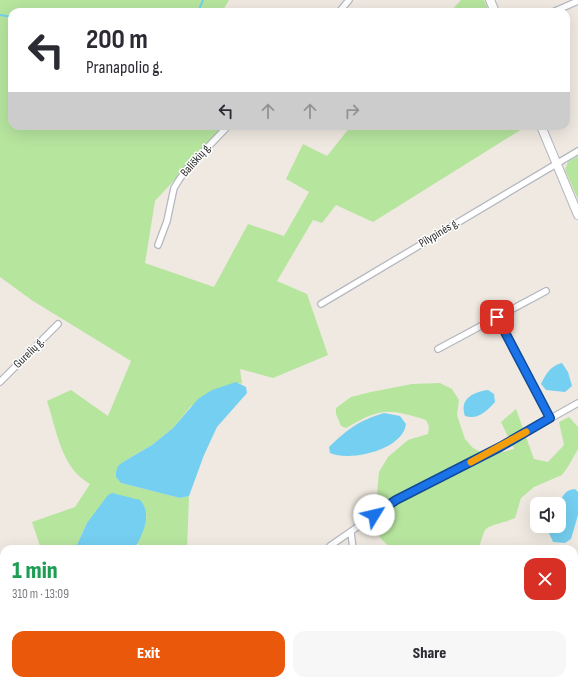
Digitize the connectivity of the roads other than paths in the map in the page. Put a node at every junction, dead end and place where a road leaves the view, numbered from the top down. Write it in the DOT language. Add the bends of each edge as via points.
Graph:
graph roads {
  1 [pos="349,0"];
  2 [pos="578,1"];
  3 [pos="342,8"];
  4 [pos="562,8"];
  5 [pos="224,130"];
  6 [pos="543,130"];
  7 [pos="578,151"];
  8 [pos="557,164"];
  9 [pos="578,215"];
  10 [pos="158,245"];
  11 [pos="546,291"];
  12 [pos="321,304"];
  13 [pos="497,317"];
  14 [pos="58,324"];
  15 [pos="438,349"];
  16 [pos="0,382"];
  17 [pos="578,402"];
  18 [pos="550,418"];
  19 [pos="351,532"];
  20 [pos="332,545"];
  21 [pos="353,545"];
  1 -- 3 [label="street"];
  2 -- 4 [label="street"];
  5 -- 10 [label="street, Bališkių g." via="178,180"];
  6 -- 8 [label="main road"];
  7 -- 8 [label="street, Pilypinės g."];
  8 -- 9 [label="main road"];
  8 -- 12 [label="street, Pilypinės g."];
  11 -- 13 [label="street"];
  13 -- 15 [label="street"];
  13 -- 18 [label="street"];
  14 -- 16 [label="street, Gurelių g."];
  17 -- 18 [label="street"];
  18 -- 19 [label="street" via="500,447 396,500"];
  19 -- 20 [label="street"];
  19 -- 21 [label="street"];
}
